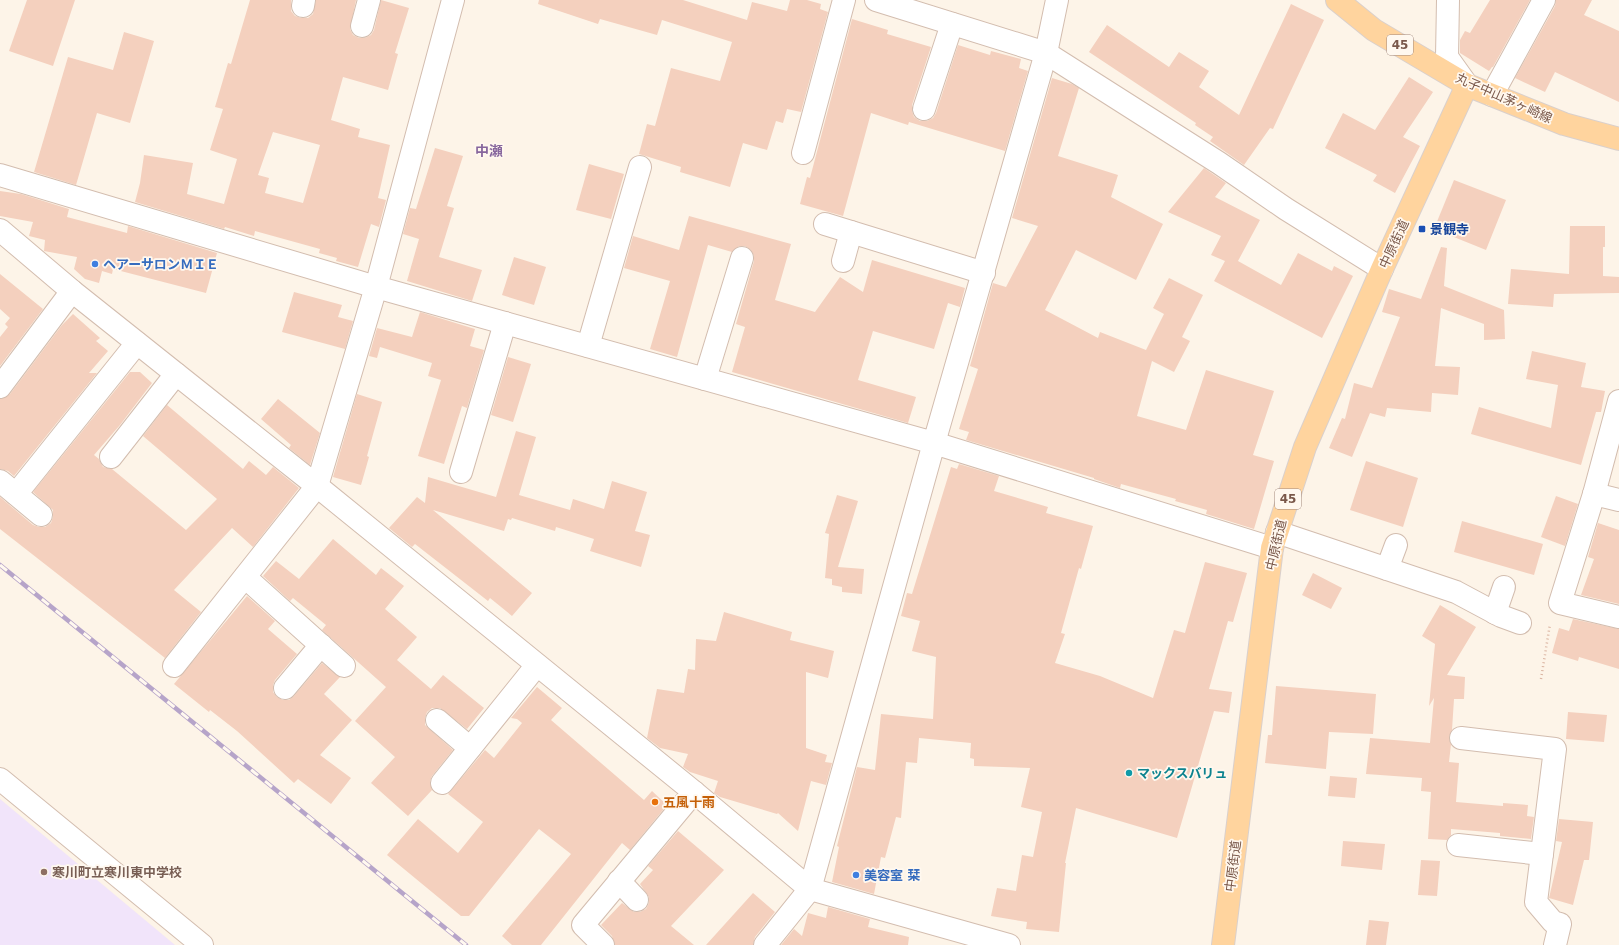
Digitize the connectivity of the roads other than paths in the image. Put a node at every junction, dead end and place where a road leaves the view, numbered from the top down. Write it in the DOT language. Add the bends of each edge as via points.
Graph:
graph roads {
  1 [pos="369,0"];
  2 [pos="453,0"];
  3 [pos="844,0"];
  4 [pos="876,0"];
  5 [pos="1056,0"];
  6 [pos="1337,0"];
  7 [pos="1448,0"];
  8 [pos="1544,0"];
  9 [pos="952,24"];
  10 [pos="362,26"];
  11 [pos="1046,53"];
  12 [pos="1467,85"];
  13 [pos="1492,95"];
  14 [pos="924,109"];
  15 [pos="1619,139"];
  16 [pos="803,153"];
  17 [pos="640,167"];
  18 [pos="0,175"];
  19 [pos="825,224"];
  20 [pos="0,230"];
  21 [pos="851,232"];
  22 [pos="742,258"];
  23 [pos="843,261"];
  24 [pos="1382,269"];
  25 [pos="984,273"];
  26 [pos="376,287"];
  27 [pos="72,291"];
  28 [pos="505,323"];
  29 [pos="137,343"];
  30 [pos="588,346"];
  31 [pos="176,374"];
  32 [pos="705,379"];
  33 [pos="0,387"];
  34 [pos="1619,401"];
  35 [pos="934,443"];
  36 [pos="111,457"];
  37 [pos="461,472"];
  38 [pos="317,486"];
  39 [pos="8,487"];
  40 [pos="1594,494"];
  41 [pos="1619,500"];
  42 [pos="41,515"];
  43 [pos="1275,540"];
  44 [pos="1396,545"];
  45 [pos="1387,569"];
  46 [pos="245,577"];
  47 [pos="1504,587"];
  48 [pos="1495,613"];
  49 [pos="1619,617"];
  50 [pos="1520,623"];
  51 [pos="321,645"];
  52 [pos="537,665"];
  53 [pos="174,666"];
  54 [pos="344,666"];
  55 [pos="285,688"];
  56 [pos="437,720"];
  57 [pos="1461,738"];
  58 [pos="470,748"];
  59 [pos="0,779"];
  60 [pos="442,783"];
  61 [pos="694,792"];
  62 [pos="1458,845"];
  63 [pos="1542,854"];
  64 [pos="619,881"];
  65 [pos="810,889"];
  66 [pos="636,900"];
  67 [pos="202,945"];
  68 [pos="603,945"];
  69 [pos="765,945"];
  70 [pos="1009,945"];
  71 [pos="1223,945"];
  72 [pos="1555,945"];
  1 -- 10 [label="street"];
  2 -- 26 [label="street"];
  3 -- 16 [label="street"];
  4 -- 9 [label="street"];
  5 -- 11 [label="street"];
  6 -- 12 [label="main road, 丸子中山茅ヶ崎線 / 45" via="1374,30"];
  7 -- 12 [label="street" via="1446,57"];
  8 -- 13 [label="street"];
  9 -- 11 [label="street"];
  9 -- 14 [label="street"];
  11 -- 24 [label="street"];
  11 -- 25 [label="street"];
  12 -- 13 [label="main road, 丸子中山茅ヶ崎線 / 45"];
  12 -- 24 [label="main road, 中原街道 / 45"];
  13 -- 15 [label="main road, 丸子中山茅ヶ崎線 / 45" via="1564,124"];
  17 -- 30 [label="street"];
  18 -- 26 [label="street"];
  19 -- 21 [label="street"];
  20 -- 27 [label="street"];
  21 -- 23 [label="street"];
  21 -- 25 [label="street"];
  22 -- 32 [label="street"];
  24 -- 43 [label="main road, 中原街道 / 45" via="1305,447"];
  25 -- 35 [label="street"];
  26 -- 28 [label="street"];
  26 -- 38 [label="street"];
  27 -- 29 [label="street"];
  27 -- 33 [label="street"];
  28 -- 30 [label="street"];
  28 -- 37 [label="street"];
  29 -- 31 [label="street"];
  29 -- 39 [label="street"];
  30 -- 32 [label="street"];
  31 -- 36 [label="street"];
  31 -- 38 [label="street"];
  32 -- 35 [label="street"];
  34 -- 40 [label="street"];
  35 -- 43 [label="street"];
  35 -- 65 [label="street"];
  38 -- 46 [label="street"];
  38 -- 52 [label="street"];
  39 -- 42 [label="street"];
  40 -- 41 [label="street"];
  40 -- 49 [label="street" via="1560,603"];
  43 -- 45 [label="street"];
  43 -- 71 [label="main road, 中原街道 / 45"];
  44 -- 45 [label="street"];
  45 -- 48 [label="street" via="1456,592"];
  46 -- 51 [label="street"];
  46 -- 53 [label="street"];
  47 -- 48 [label="street"];
  48 -- 50 [label="street"];
  51 -- 54 [label="street"];
  51 -- 55 [label="street"];
  52 -- 58 [label="street"];
  52 -- 61 [label="street"];
  56 -- 58 [label="street"];
  57 -- 63 [label="street" via="1555,749"];
  58 -- 60 [label="street"];
  59 -- 67 [label="street"];
  61 -- 64 [label="street"];
  61 -- 65 [label="street"];
  62 -- 63 [label="street"];
  63 -- 72 [label="street" via="1536,902 1553,922 1560,924"];
  64 -- 66 [label="street"];
  64 -- 68 [label="street" via="583,925"];
  65 -- 69 [label="street"];
  65 -- 70 [label="street"];
}
